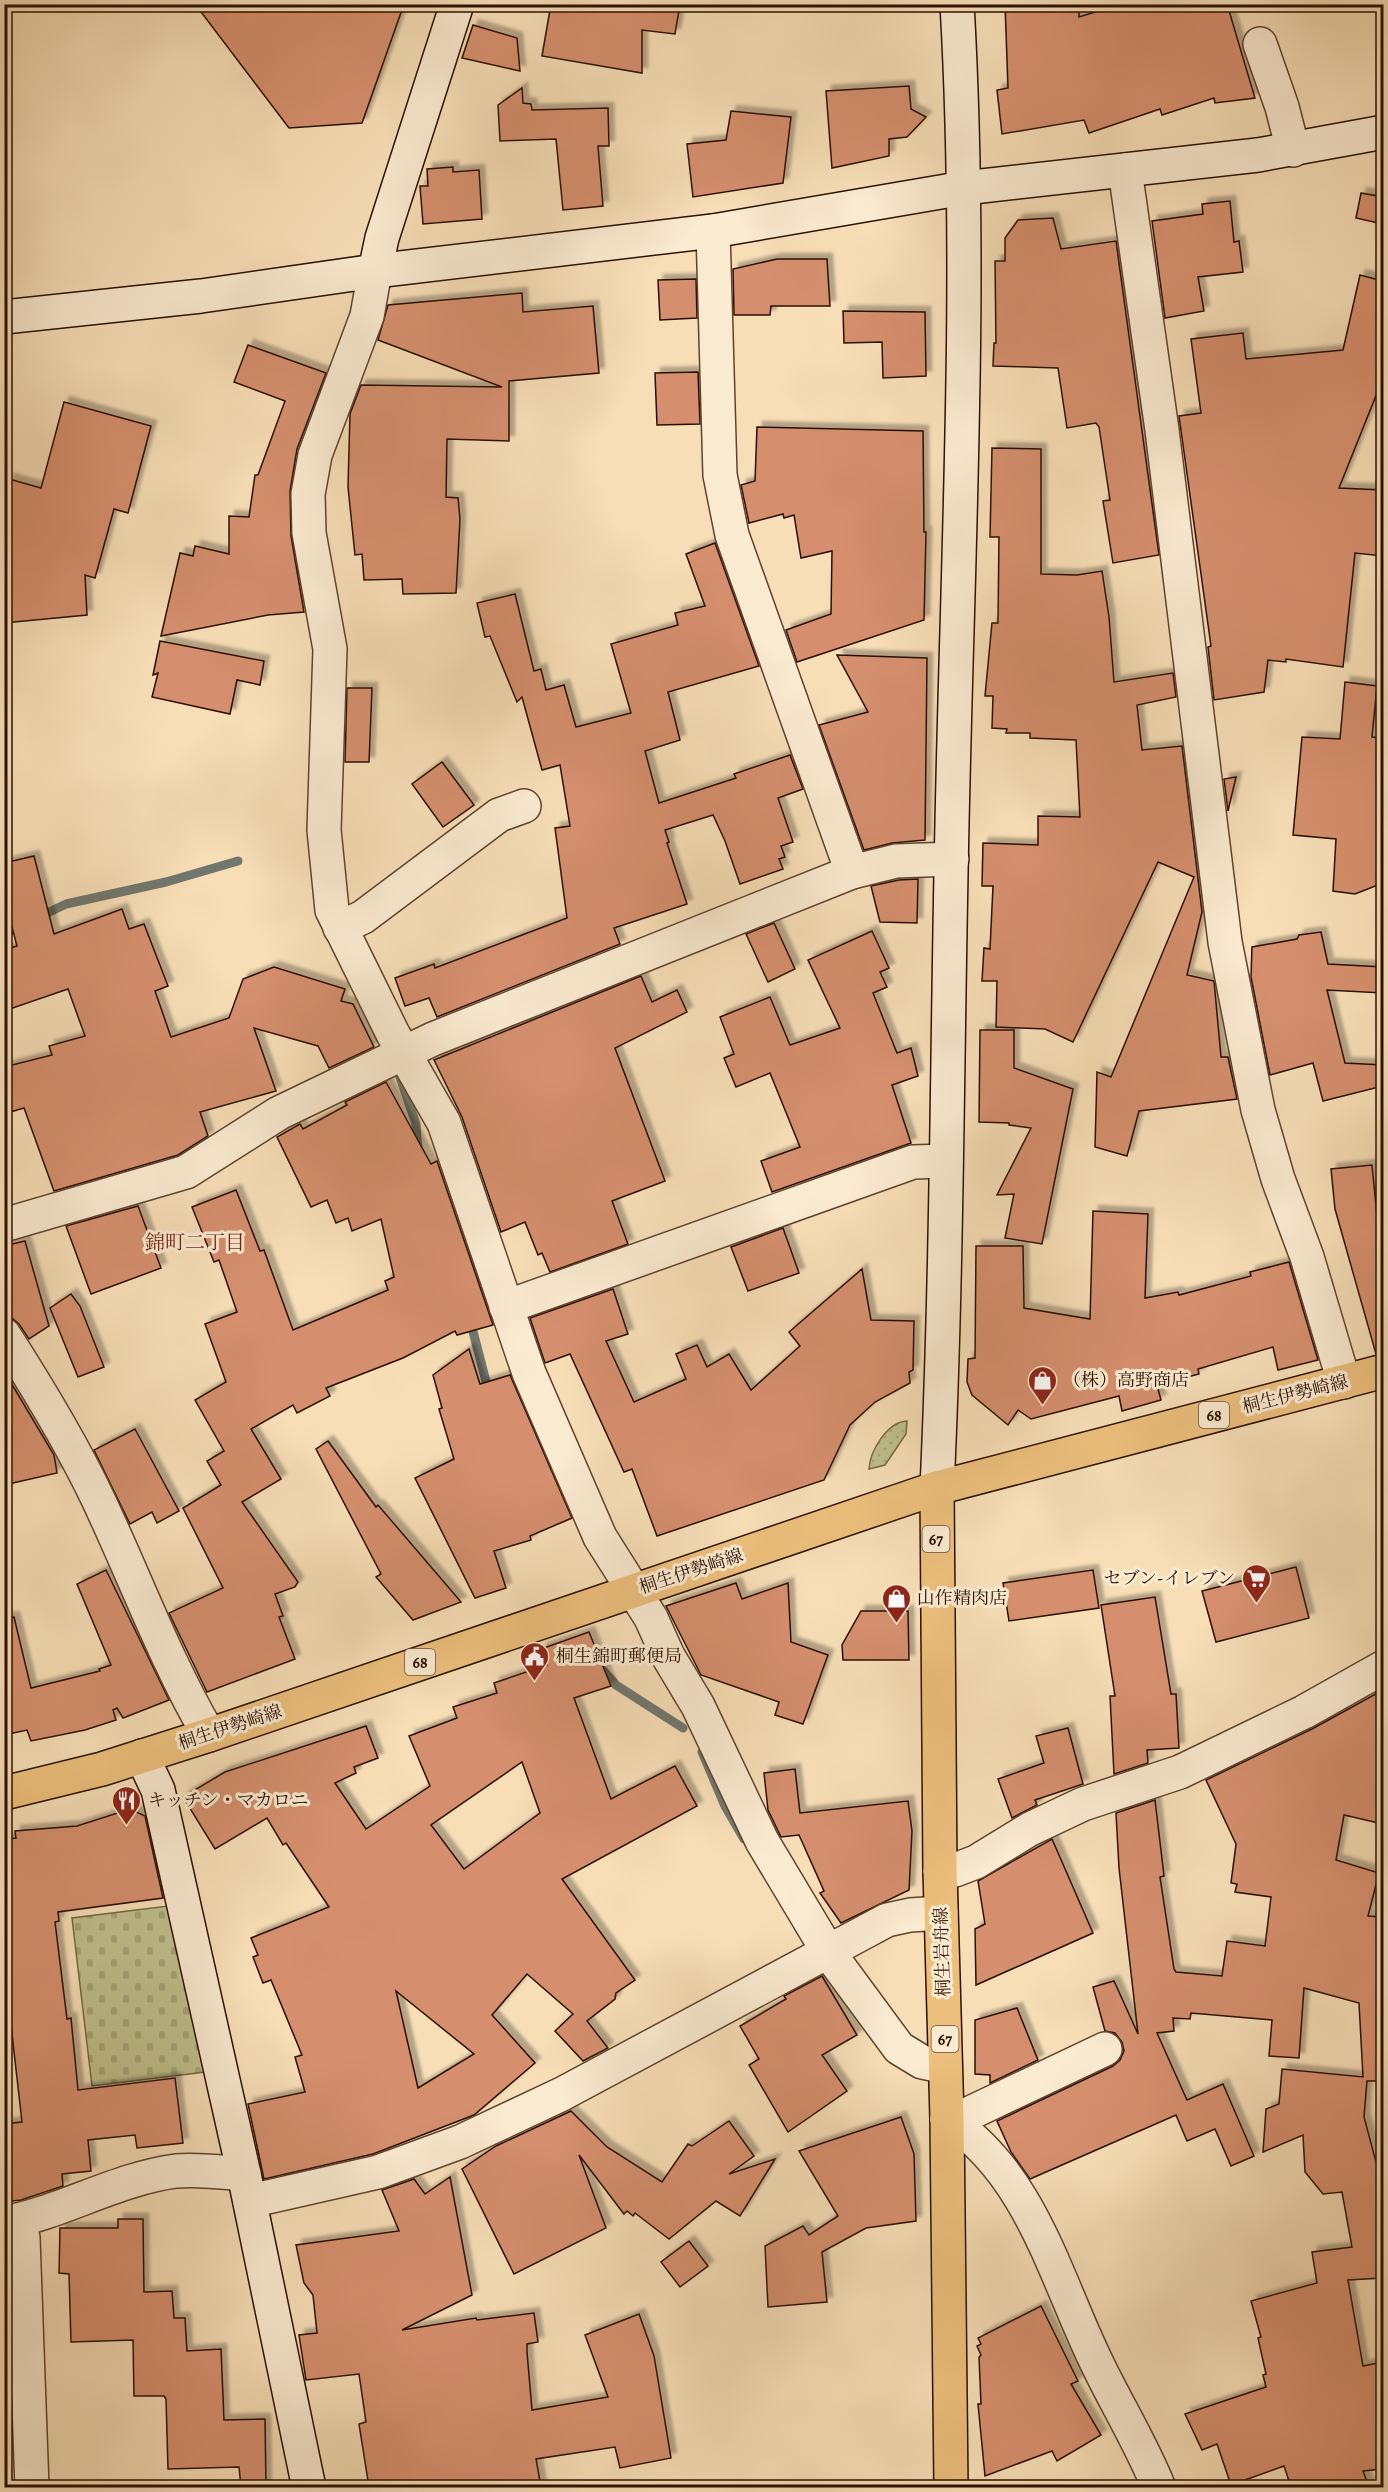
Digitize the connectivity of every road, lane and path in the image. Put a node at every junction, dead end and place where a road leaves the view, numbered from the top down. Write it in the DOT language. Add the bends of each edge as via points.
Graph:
graph roads {
  1 [pos="457,4"];
  2 [pos="957,4"];
  3 [pos="1260,44"];
  4 [pos="1383,132"];
  5 [pos="1293,150"];
  6 [pos="1125,170"];
  7 [pos="964,188"];
  8 [pos="713,231"];
  9 [pos="375,271"];
  10 [pos="4,317"];
  11 [pos="524,806"];
  12 [pos="952,859"];
  13 [pos="852,872"];
  14 [pos="340,928"];
  15 [pos="404,1053"];
  16 [pos="946,1161"];
  17 [pos="4,1225"];
  18 [pos="506,1307"];
  19 [pos="4,1335"];
  20 [pos="1383,1371"];
  21 [pos="1344,1382"];
  22 [pos="937,1488"];
  23 [pos="631,1590"];
  24 [pos="1383,1667"];
  25 [pos="209,1735"];
  26 [pos="142,1756"];
  27 [pos="4,1793"];
  28 [pos="940,1871"];
  29 [pos="941,1913"];
  30 [pos="829,1953"];
  31 [pos="1105,2049"];
  32 [pos="945,2067"];
  33 [pos="947,2120"];
  34 [pos="247,2188"];
  35 [pos="12,2221"];
  36 [pos="32,2487"];
  37 [pos="309,2487"];
  38 [pos="951,2487"];
  39 [pos="1159,2487"];
  1 -- 9 [label="street"];
  2 -- 7 [label="street"];
  3 -- 5 [label="street"];
  4 -- 5 [label="street"];
  5 -- 6 [label="street"];
  6 -- 7 [label="street"];
  6 -- 21 [label="street" via="1234,999 1258,1110"];
  7 -- 8 [label="street"];
  7 -- 12 [label="street" via="966,261"];
  8 -- 9 [label="street"];
  8 -- 13 [label="street" via="719,464 725,508"];
  9 -- 10 [label="street" via="201,296"];
  9 -- 14 [label="street" via="367,316 315,455 308,494 309,533 330,649 324,830 330,900"];
  11 -- 14 [label="street" via="499,815 363,917"];
  12 -- 13 [label="street" via="896,861"];
  12 -- 16 [label="street"];
  13 -- 15 [label="street"];
  14 -- 15 [label="street"];
  15 -- 17 [label="street" via="279,1113 186,1172"];
  15 -- 18 [label="street" via="444,1123"];
  16 -- 18 [label="street" via="913,1162"];
  16 -- 22 [label="street"];
  18 -- 23 [label="street" via="529,1373 595,1527"];
  19 -- 25 [label="street" via="53,1412 97,1497 186,1695"];
  20 -- 21 [label="main road, 桐生伊勢崎線 / 68"];
  21 -- 22 [label="main road, 桐生伊勢崎線 / 68"];
  22 -- 23 [label="main road, 桐生伊勢崎線 / 68"];
  22 -- 28 [label="main road, 桐生岩舟線 / 67"];
  23 -- 25 [label="main road, 桐生伊勢崎線 / 68"];
  23 -- 30 [label="street" via="651,1618 698,1706 762,1840"];
  24 -- 28 [label="street" via="1304,1712 1180,1772 1083,1804 1030,1829 976,1862"];
  25 -- 26 [label="main road, 桐生伊勢崎線 / 68"];
  26 -- 27 [label="main road, 桐生伊勢崎線 / 68"];
  26 -- 34 [label="street" via="158,1790"];
  28 -- 29 [label="main road, 桐生岩舟線 / 67"];
  29 -- 30 [label="street" via="887,1920"];
  29 -- 32 [label="main road, 桐生岩舟線 / 67"];
  30 -- 32 [label="street" via="899,2048 922,2062"];
  30 -- 34 [label="street" via="562,2094 460,2142 378,2172"];
  31 -- 33 [label="street" via="966,2115"];
  32 -- 33 [label="main road, 桐生岩舟線 / 67"];
  33 -- 38 [label="main road, 桐生岩舟線 / 67"];
  33 -- 39 [label="street" via="992,2157 1025,2203 1081,2330"];
  34 -- 35 [label="street" via="176,2171 140,2178"];
  34 -- 37 [label="street"];
  35 -- 36 [label="street" via="24,2249"];
}
